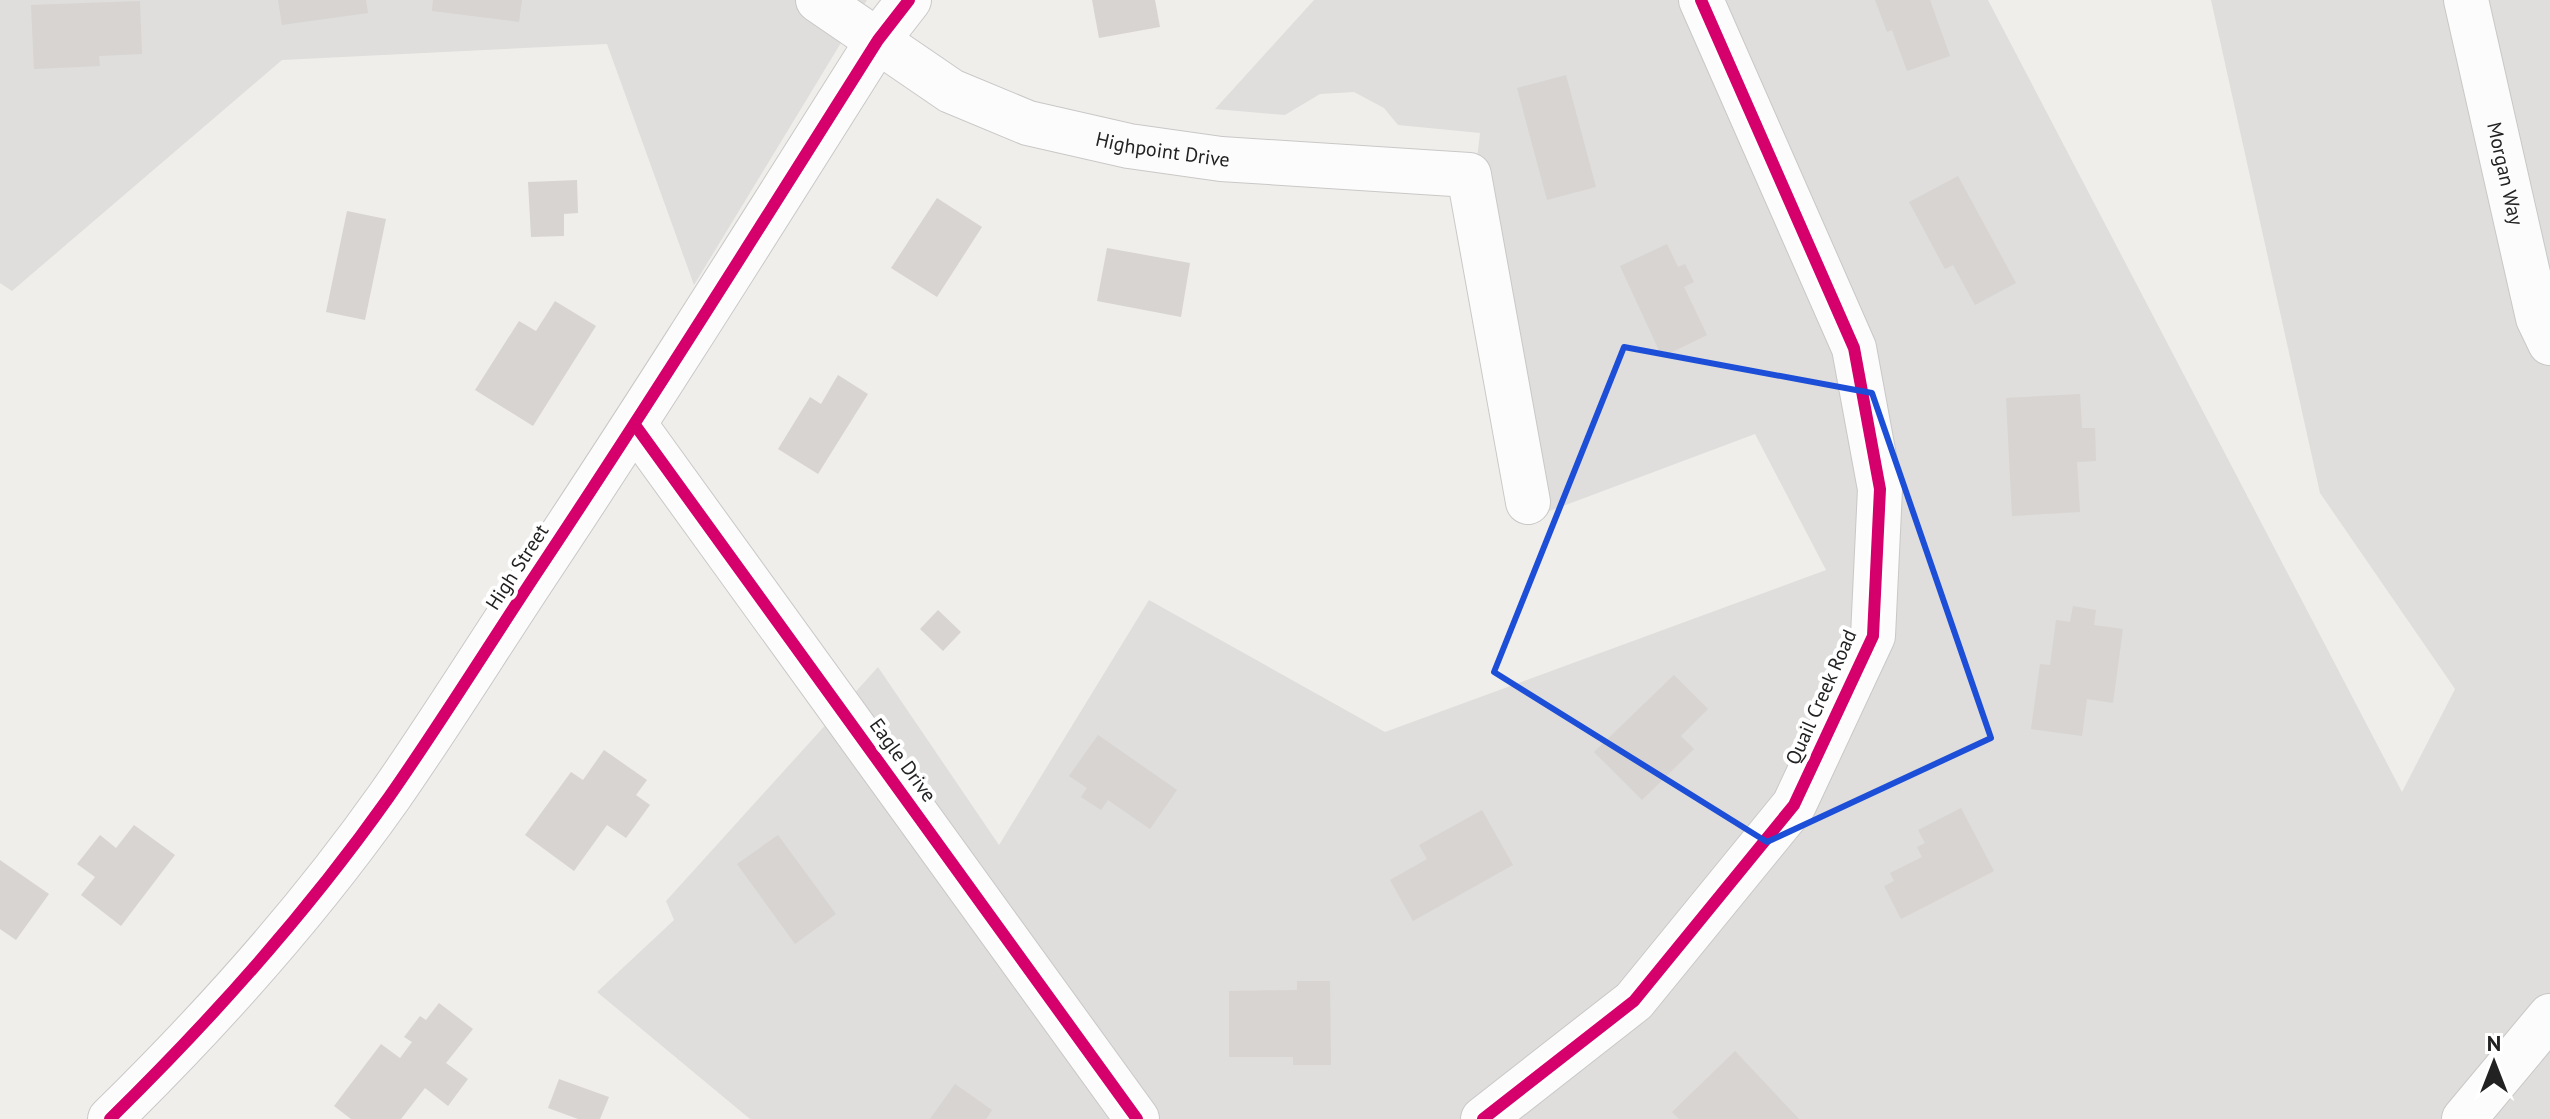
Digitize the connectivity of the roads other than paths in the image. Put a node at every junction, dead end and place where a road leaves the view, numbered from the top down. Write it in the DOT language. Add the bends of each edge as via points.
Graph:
graph roads {
  1 [pos="818,0"];
  2 [pos="909,0"];
  3 [pos="1701,0"];
  4 [pos="2466,0"];
  5 [pos="878,40"];
  6 [pos="2550,343"];
  7 [pos="635,425"];
  8 [pos="1528,502"];
  9 [pos="2550,1016"];
  10 [pos="110,1119"];
  11 [pos="1137,1119"];
  12 [pos="1483,1119"];
  13 [pos="2464,1119"];
  1 -- 5 [label="street, Highpoint Drive"];
  2 -- 5 [label="street, High Street"];
  3 -- 12 [label="street, Quail Creek Road" via="1854,348 1880,489 1873,636 1794,805 1634,1001"];
  4 -- 6 [label="street, Morgan Way" via="2538,318"];
  5 -- 7 [label="street, High Street"];
  5 -- 8 [label="street, Highpoint Drive" via="951,91 1028,123 1129,146 1221,159 1469,175"];
  7 -- 10 [label="street, High Street" via="389,797 326,881 188,1043"];
  7 -- 11 [label="street, Eagle Drive"];
  9 -- 13 [label="street"];
}
